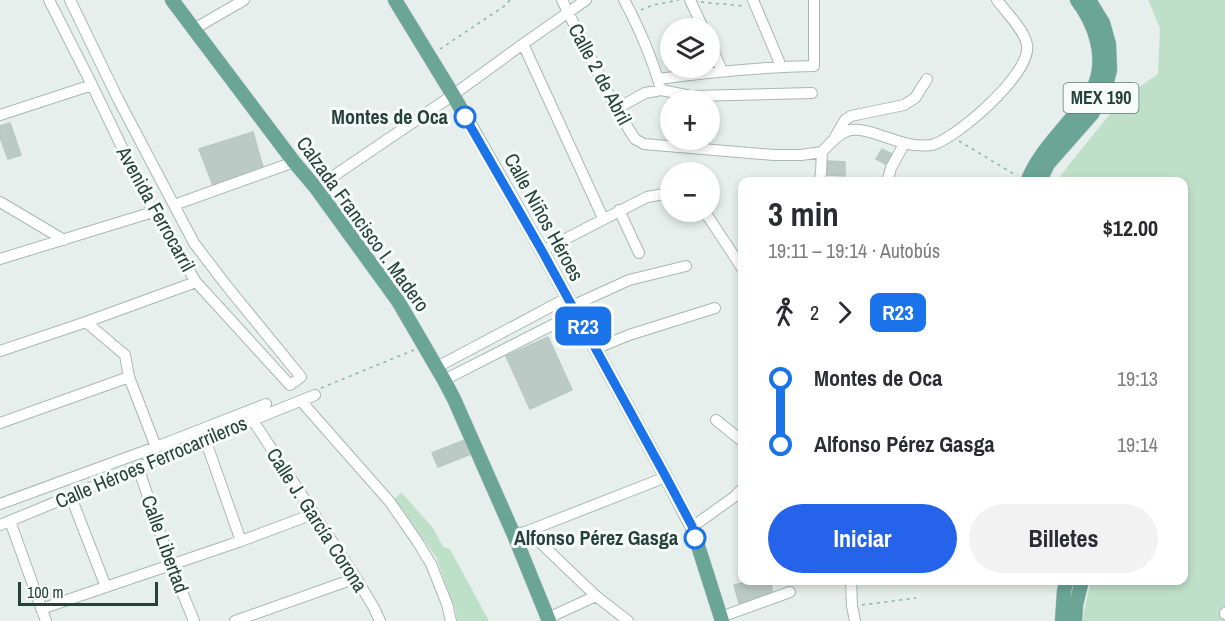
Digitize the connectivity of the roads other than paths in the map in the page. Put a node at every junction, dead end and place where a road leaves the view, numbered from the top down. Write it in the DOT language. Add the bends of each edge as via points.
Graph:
graph roads {
  1 [pos="49,0"];
  2 [pos="70,0"];
  3 [pos="172,0"];
  4 [pos="244,0"];
  5 [pos="562,0"];
  6 [pos="586,0"];
  7 [pos="624,0"];
  8 [pos="814,0"];
  9 [pos="996,0"];
  10 [pos="1077,0"];
  11 [pos="1089,0"];
  12 [pos="399,1"];
  13 [pos="694,1"];
  14 [pos="755,3"];
  15 [pos="568,12"];
  16 [pos="700,18"];
  17 [pos="194,29"];
  18 [pos="523,44"];
  19 [pos="720,66"];
  20 [pos="781,66"];
  21 [pos="722,71"];
  22 [pos="658,79"];
  23 [pos="927,80"];
  24 [pos="92,85"];
  25 [pos="660,90"];
  26 [pos="661,90"];
  27 [pos="812,93"];
  28 [pos="453,95"];
  29 [pos="720,95"];
  30 [pos="616,109"];
  31 [pos="0,115"];
  32 [pos="833,140"];
  33 [pos="904,144"];
  34 [pos="822,152"];
  35 [pos="294,162"];
  36 [pos="820,177"];
  37 [pos="888,177"];
  38 [pos="1024,177"];
  39 [pos="1041,177"];
  40 [pos="316,188"];
  41 [pos="660,195"];
  42 [pos="0,202"];
  43 [pos="174,205"];
  44 [pos="619,210"];
  45 [pos="153,212"];
  46 [pos="603,218"];
  47 [pos="712,222"];
  48 [pos="64,240"];
  49 [pos="542,251"];
  50 [pos="639,253"];
  51 [pos="0,259"];
  52 [pos="738,262"];
  53 [pos="686,266"];
  54 [pos="196,282"];
  55 [pos="572,306"];
  56 [pos="715,308"];
  57 [pos="86,322"];
  58 [pos="595,349"];
  59 [pos="0,351"];
  60 [pos="436,367"];
  61 [pos="129,377"];
  62 [pos="444,380"];
  63 [pos="315,395"];
  64 [pos="302,401"];
  65 [pos="266,404"];
  66 [pos="252,419"];
  67 [pos="716,420"];
  68 [pos="0,423"];
  69 [pos="738,438"];
  70 [pos="205,439"];
  71 [pos="156,447"];
  72 [pos="138,467"];
  73 [pos="666,477"];
  74 [pos="738,493"];
  75 [pos="71,497"];
  76 [pos="0,504"];
  77 [pos="313,514"];
  78 [pos="5,523"];
  79 [pos="692,526"];
  80 [pos="521,533"];
  81 [pos="241,541"];
  82 [pos="171,565"];
  83 [pos="356,578"];
  84 [pos="851,585"];
  85 [pos="1066,585"];
  86 [pos="1081,585"];
  87 [pos="106,587"];
  88 [pos="790,592"];
  89 [pos="596,597"];
  90 [pos="42,609"];
  91 [pos="721,619"];
  92 [pos="549,620"];
  93 [pos="46,621"];
  94 [pos="194,621"];
  95 [pos="235,621"];
  96 [pos="380,621"];
  97 [pos="451,621"];
  98 [pos="628,621"];
  99 [pos="855,621"];
  100 [pos="1062,621"];
  101 [pos="1075,621"];
  1 -- 24 [label="street, Avenida Ferrocarril"];
  2 -- 43 [label="street"];
  3 -- 17 [label="main road, Calzada Francisco I. Madero"];
  4 -- 17 [label="street"];
  5 -- 15 [label="street, Calle 2 de Abril"];
  6 -- 15 [label="street"];
  7 -- 22 [label="street"];
  8 -- 20 [label="street" via="814,66"];
  9 -- 33 [label="street" via="1026,39 1026,57 1018,72 1000,95 951,136 926,146"];
  10 -- 38 [label="main road, MEX 190" via="1096,35 1099,53 1094,87"];
  11 -- 39 [label="main road, MEX 190" via="1103,23 1109,44 1110,70 1105,89 1092,114 1047,164"];
  12 -- 28 [label="main road, Calle Niños Héroes"];
  13 -- 16 [label="street"];
  14 -- 20 [label="street"];
  15 -- 18 [label="street"];
  15 -- 30 [label="street, Calle 2 de Abril"];
  17 -- 35 [label="main road, Calzada Francisco I. Madero"];
  18 -- 28 [label="street"];
  18 -- 46 [label="street"];
  19 -- 21 [label="street"];
  20 -- 21 [label="street"];
  21 -- 22 [label="street"];
  22 -- 26 [label="street"];
  23 -- 32 [label="street" via="915,98 904,105 851,116"];
  24 -- 31 [label="street"];
  24 -- 45 [label="street, Avenida Ferrocarril"];
  25 -- 30 [label="street" via="645,93"];
  27 -- 29 [label="street"];
  28 -- 40 [label="street"];
  28 -- 49 [label="main road, Calle Niños Héroes"];
  30 -- 34 [label="street, Calle 2 de Abril" via="635,138 644,144 774,155"];
  32 -- 33 [label="street" via="855,130"];
  32 -- 34 [label="street"];
  33 -- 37 [label="street"];
  34 -- 36 [label="street"];
  35 -- 40 [label="main road, Calzada Francisco I. Madero"];
  35 -- 43 [label="street"];
  40 -- 60 [label="main road, Calzada Francisco I. Madero" via="398,301"];
  41 -- 44 [label="street"];
  42 -- 48 [label="street"];
  43 -- 54 [label="street, Avenida Ferrocarril" via="194,243 301,377 290,385"];
  44 -- 46 [label="street"];
  44 -- 50 [label="street"];
  45 -- 48 [label="street"];
  45 -- 54 [label="street, Avenida Ferrocarril"];
  46 -- 49 [label="street"];
  47 -- 52 [label="street"];
  48 -- 51 [label="street"];
  49 -- 55 [label="main road, Calle Niños Héroes"];
  53 -- 55 [label="street" via="629,280"];
  54 -- 57 [label="street"];
  55 -- 58 [label="main road, Calle Niños Héroes"];
  55 -- 60 [label="street"];
  55 -- 62 [label="street"];
  56 -- 58 [label="street"];
  57 -- 59 [label="street"];
  57 -- 61 [label="street" via="125,355"];
  58 -- 73 [label="main road, Calle Niños Héroes"];
  60 -- 62 [label="main road, Calzada Francisco I. Madero"];
  61 -- 68 [label="street"];
  61 -- 71 [label="street"];
  62 -- 80 [label="main road, Calzada Francisco I. Madero"];
  63 -- 64 [label="street, Calle Héroes Ferrocarrileros"];
  64 -- 66 [label="street, Calle Héroes Ferrocarrileros"];
  64 -- 97 [label="street" via="390,502 417,541 431,564"];
  65 -- 71 [label="street"];
  66 -- 70 [label="street, Calle Héroes Ferrocarrileros"];
  66 -- 77 [label="street, Calle J. García Corona"];
  67 -- 69 [label="street"];
  70 -- 72 [label="street, Calle Héroes Ferrocarrileros"];
  70 -- 81 [label="street"];
  71 -- 76 [label="street"];
  72 -- 75 [label="street, Calle Héroes Ferrocarrileros"];
  72 -- 82 [label="street, Calle Libertad"];
  73 -- 79 [label="main road, Calle Niños Héroes"];
  73 -- 80 [label="street"];
  74 -- 79 [label="street"];
  75 -- 78 [label="street, Calle Héroes Ferrocarrileros"];
  75 -- 87 [label="street"];
  77 -- 81 [label="street"];
  77 -- 83 [label="street, Calle J. García Corona"];
  78 -- 90 [label="street"];
  79 -- 91 [label="main road, Calle Niños Héroes"];
  80 -- 89 [label="street"];
  80 -- 92 [label="main road, Calzada Francisco I. Madero"];
  81 -- 82 [label="street"];
  82 -- 87 [label="street"];
  82 -- 94 [label="street, Calle Libertad"];
  83 -- 95 [label="street"];
  83 -- 96 [label="street, Calle J. García Corona"];
  84 -- 99 [label="street"];
  85 -- 100 [label="main road"];
  86 -- 101 [label="main road"];
  87 -- 90 [label="street"];
  88 -- 91 [label="street"];
  89 -- 92 [label="street"];
  89 -- 98 [label="street"];
  90 -- 93 [label="street"];
}
